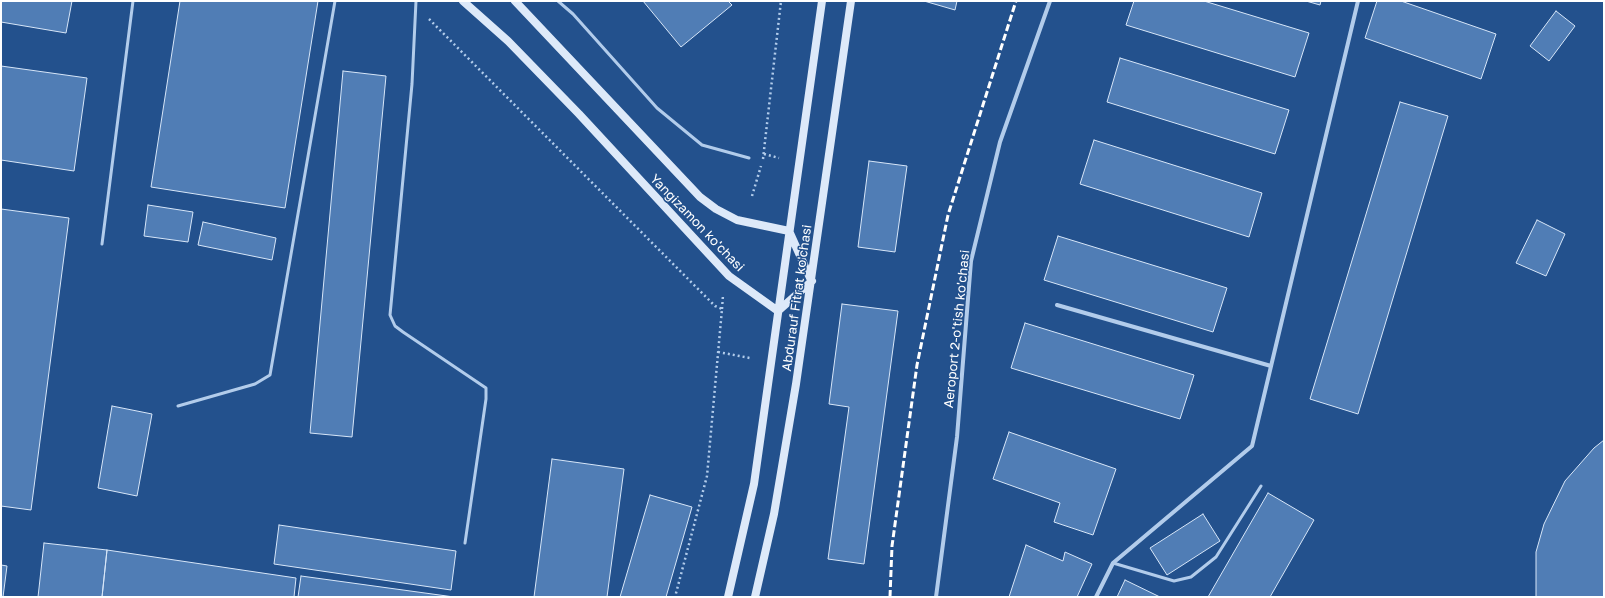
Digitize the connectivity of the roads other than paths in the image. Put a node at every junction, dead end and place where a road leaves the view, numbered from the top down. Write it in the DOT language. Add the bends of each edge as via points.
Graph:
graph roads {
  1 [pos="134,1"];
  2 [pos="335,1"];
  3 [pos="462,1"];
  4 [pos="515,1"];
  5 [pos="558,1"];
  6 [pos="822,1"];
  7 [pos="852,1"];
  8 [pos="1050,1"];
  9 [pos="1358,1"];
  10 [pos="416,3"];
  11 [pos="749,158"];
  12 [pos="789,231"];
  13 [pos="102,244"];
  14 [pos="812,280"];
  15 [pos="1057,305"];
  16 [pos="778,311"];
  17 [pos="1271,366"];
  18 [pos="178,406"];
  19 [pos="1261,486"];
  20 [pos="465,543"];
  21 [pos="1113,564"];
  22 [pos="728,597"];
  23 [pos="755,597"];
  24 [pos="936,597"];
  25 [pos="1096,597"];
  1 -- 13 [label="lane"];
  2 -- 18 [label="lane" via="270,375 256,384"];
  3 -- 16 [label="main road, Yangizamon ko'chasi" via="508,41 579,114 729,276"];
  4 -- 12 [label="main road, Yangizamon ko'chasi" via="700,197 736,220"];
  5 -- 11 [label="lane" via="573,14 657,108 702,145"];
  6 -- 12 [label="main road, Abdurauf Fitrat ko'chasi"];
  7 -- 14 [label="main road, Abdurauf Fitrat ko'chasi"];
  8 -- 24 [label="street, Aeroport 2-o'tish ko'chasi" via="1000,142 971,261 957,437"];
  9 -- 17 [label="street"];
  10 -- 20 [label="lane" via="412,84 390,314 395,326 486,388"];
  12 -- 14 [label="main road"];
  12 -- 16 [label="main road, Abdurauf Fitrat ko'chasi"];
  14 -- 16 [label="main road"];
  14 -- 23 [label="main road, Abdurauf Fitrat ko'chasi" via="774,514"];
  15 -- 17 [label="street"];
  16 -- 22 [label="main road, Abdurauf Fitrat ko'chasi" via="754,484"];
  17 -- 21 [label="street" via="1252,446"];
  19 -- 21 [label="lane" via="1216,557 1191,577 1174,581"];
  21 -- 25 [label="street"];
}
